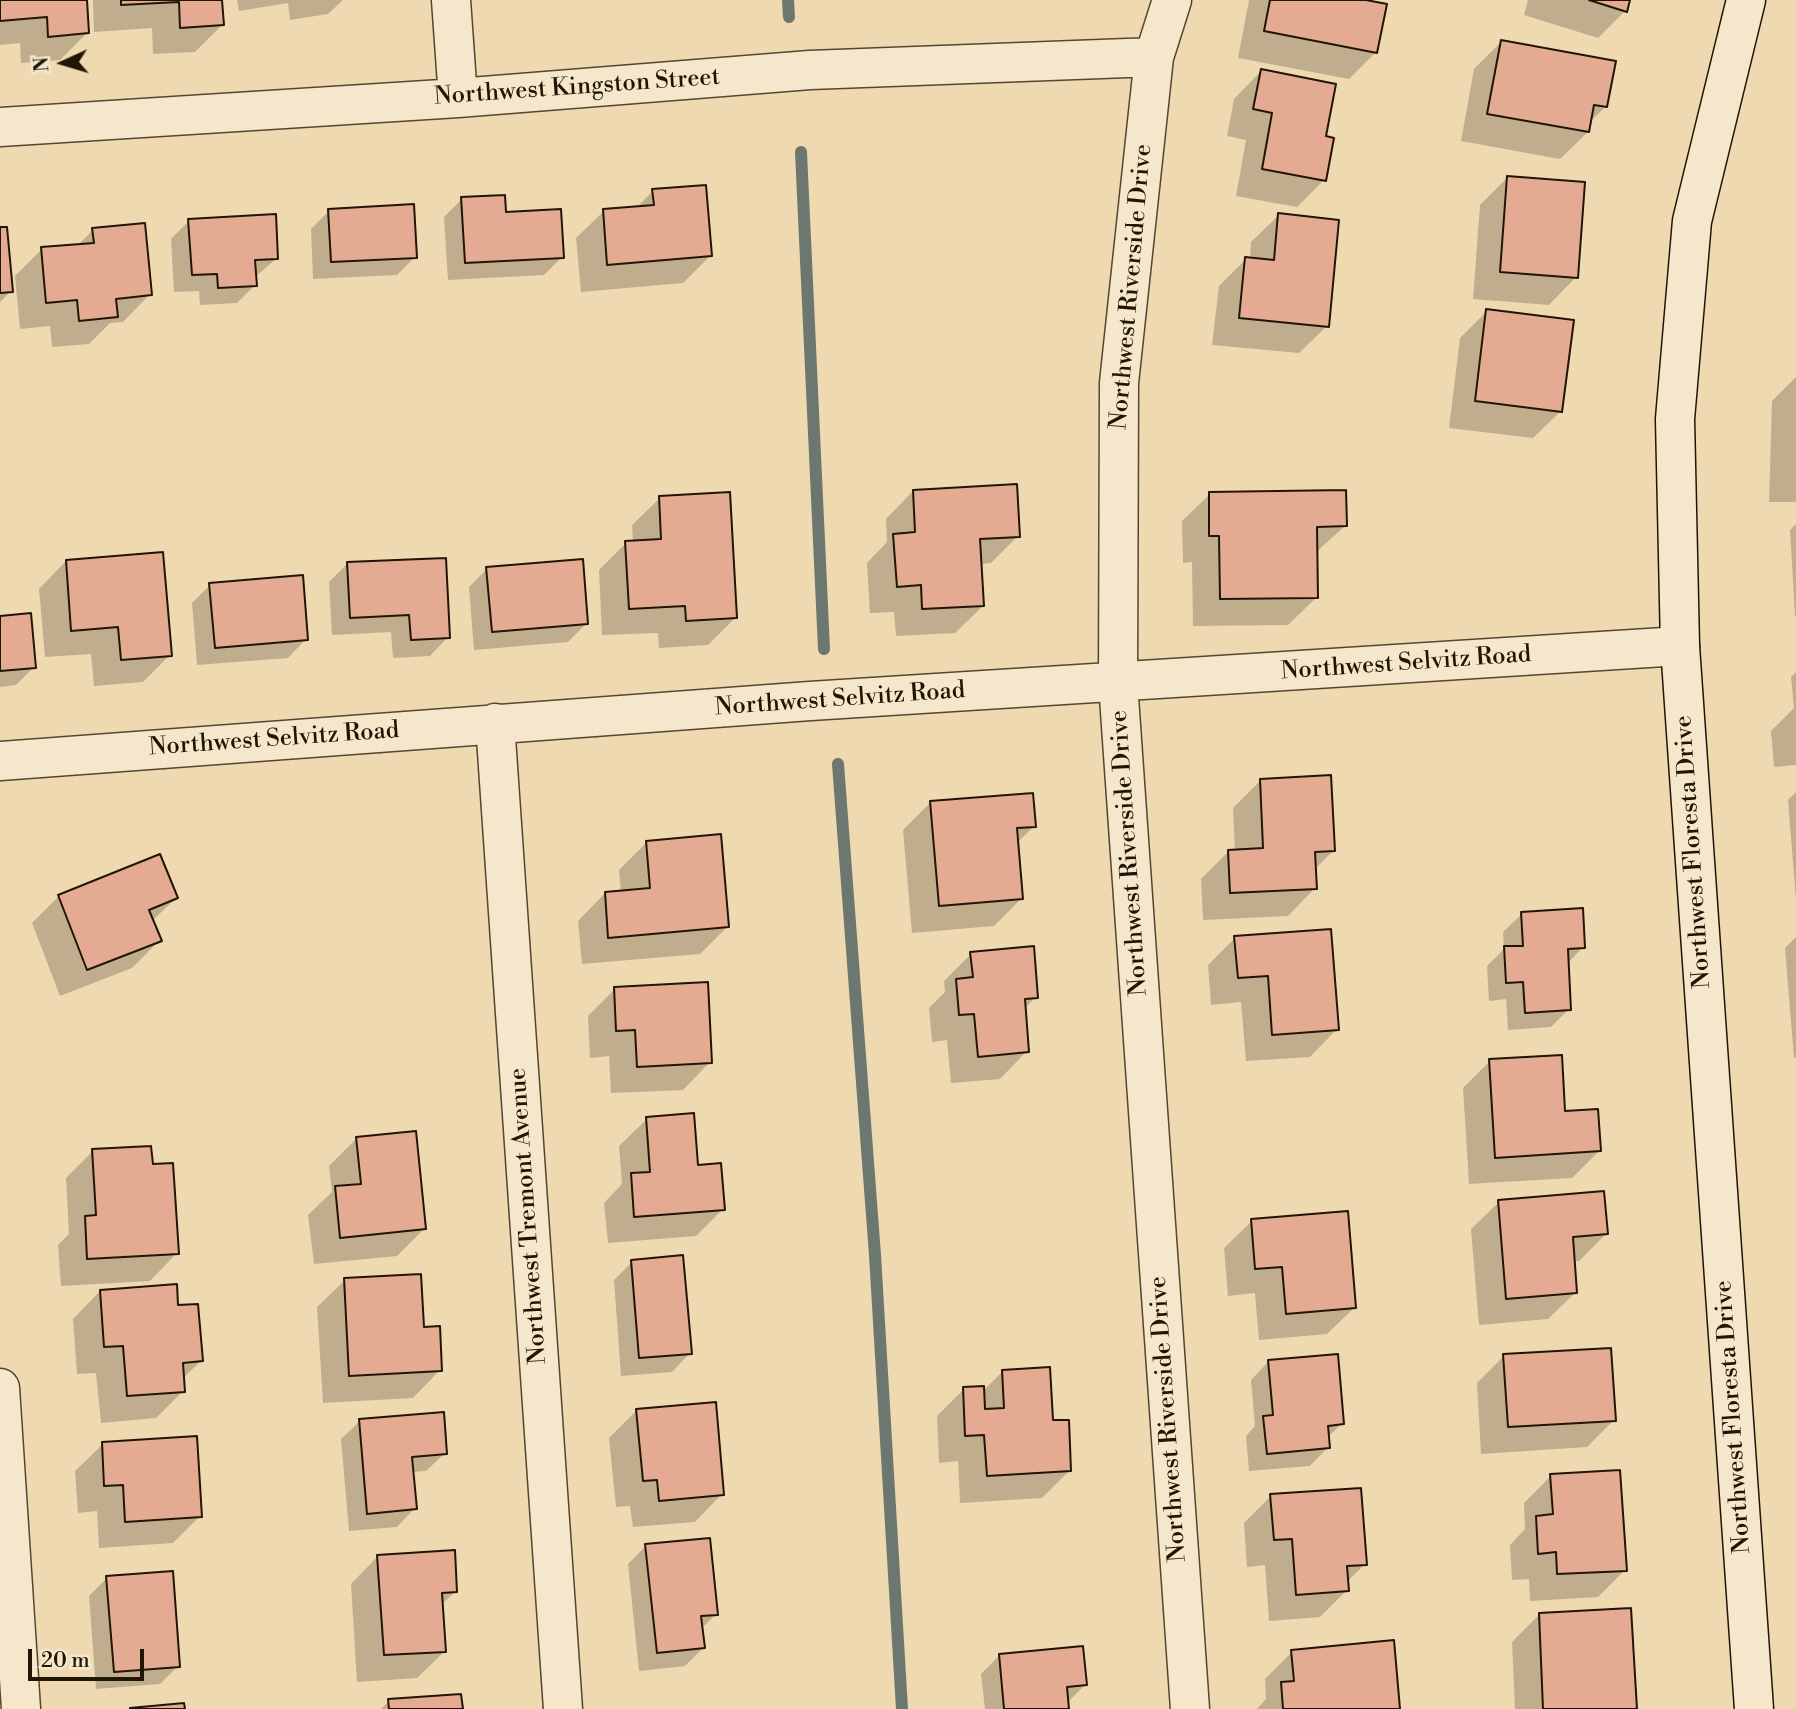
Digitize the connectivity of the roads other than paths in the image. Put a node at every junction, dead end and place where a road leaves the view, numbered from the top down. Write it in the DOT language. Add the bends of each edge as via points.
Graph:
graph roads {
  1 [pos="451,0"];
  2 [pos="1172,0"];
  3 [pos="1746,0"];
  4 [pos="1154,57"];
  5 [pos="458,98"];
  6 [pos="0,127"];
  7 [pos="1680,646"];
  8 [pos="1118,683"];
  9 [pos="495,723"];
  10 [pos="0,761"];
  11 [pos="0,1388"];
  12 [pos="21,1709"];
  13 [pos="563,1709"];
  14 [pos="1190,1709"];
  15 [pos="1754,1709"];
  1 -- 5 [label="street"];
  2 -- 4 [label="street, Northwest Riverside Drive"];
  3 -- 7 [label="street, Northwest Floresta Drive" via="1692,221 1675,419"];
  4 -- 5 [label="street, Northwest Kingston Street" via="810,70"];
  4 -- 8 [label="street, Northwest Riverside Drive" via="1118,383"];
  5 -- 6 [label="street, Northwest Kingston Street"];
  7 -- 8 [label="street, Northwest Selvitz Road"];
  7 -- 15 [label="street, Northwest Floresta Drive"];
  8 -- 9 [label="street, Northwest Selvitz Road"];
  8 -- 14 [label="street, Northwest Riverside Drive"];
  9 -- 10 [label="street, Northwest Selvitz Road"];
  9 -- 13 [label="street, Northwest Tremont Avenue"];
  11 -- 12 [label="street"];
}
